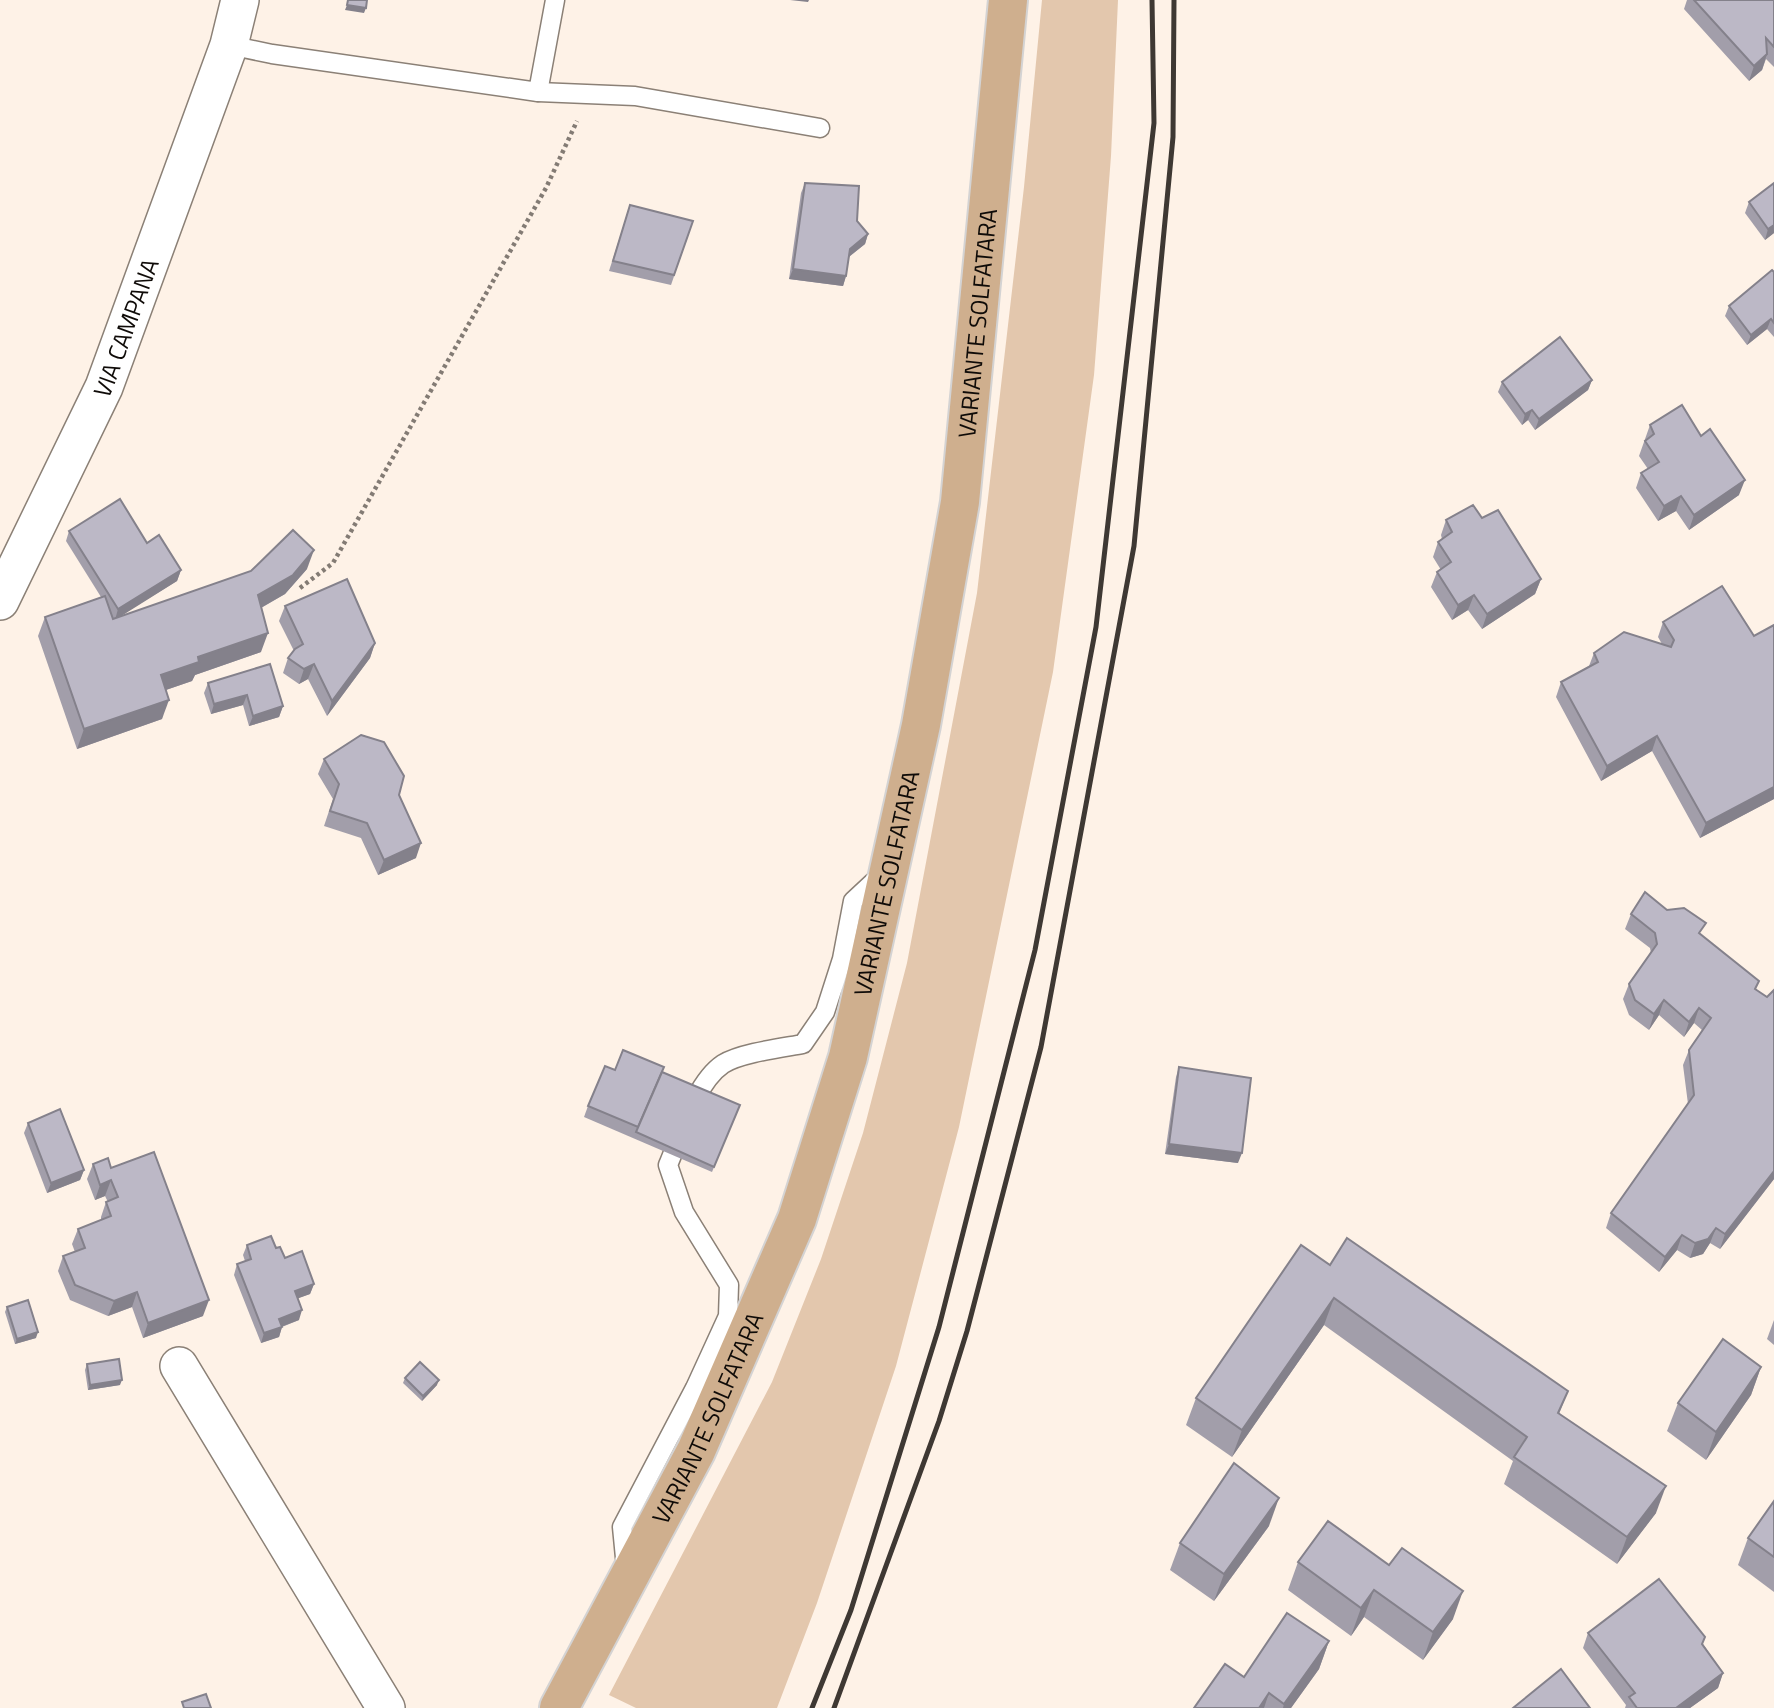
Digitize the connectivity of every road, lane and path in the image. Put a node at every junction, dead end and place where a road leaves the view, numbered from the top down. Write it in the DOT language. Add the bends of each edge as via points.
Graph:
graph roads {
  1 [pos="240,0"];
  2 [pos="555,0"];
  3 [pos="1008,0"];
  4 [pos="229,45"];
  5 [pos="538,92"];
  6 [pos="589,94"];
  7 [pos="820,128"];
  8 [pos="299,588"];
  9 [pos="0,601"];
  10 [pos="890,867"];
  11 [pos="179,1366"];
  12 [pos="627,1581"];
  13 [pos="386,1708"];
  14 [pos="559,1708"];
  1 -- 4 [label="street, VIA CAMPANA"];
  2 -- 5 [label="lane"];
  3 -- 10 [label="main road, VARIANTE SOLFATARA" via="960,502 921,725"];
  4 -- 5 [label="lane"];
  4 -- 9 [label="street, VIA CAMPANA" via="104,387"];
  5 -- 6 [label="lane"];
  6 -- 7 [label="lane" via="635,96"];
  6 -- 8 [label="path" via="546,188 353,529 333,562"];
  10 -- 12 [label="main road, VARIANTE SOLFATARA" via="848,1057 797,1219 696,1451"];
  10 -- 12 [label="lane" via="853,901 842,959 825,1012 803,1044 723,1064 703,1084 668,1165 684,1212 729,1285 728,1316 622,1527"];
  11 -- 13 [label="street"];
  12 -- 14 [label="main road, VARIANTE SOLFATARA"];
}
